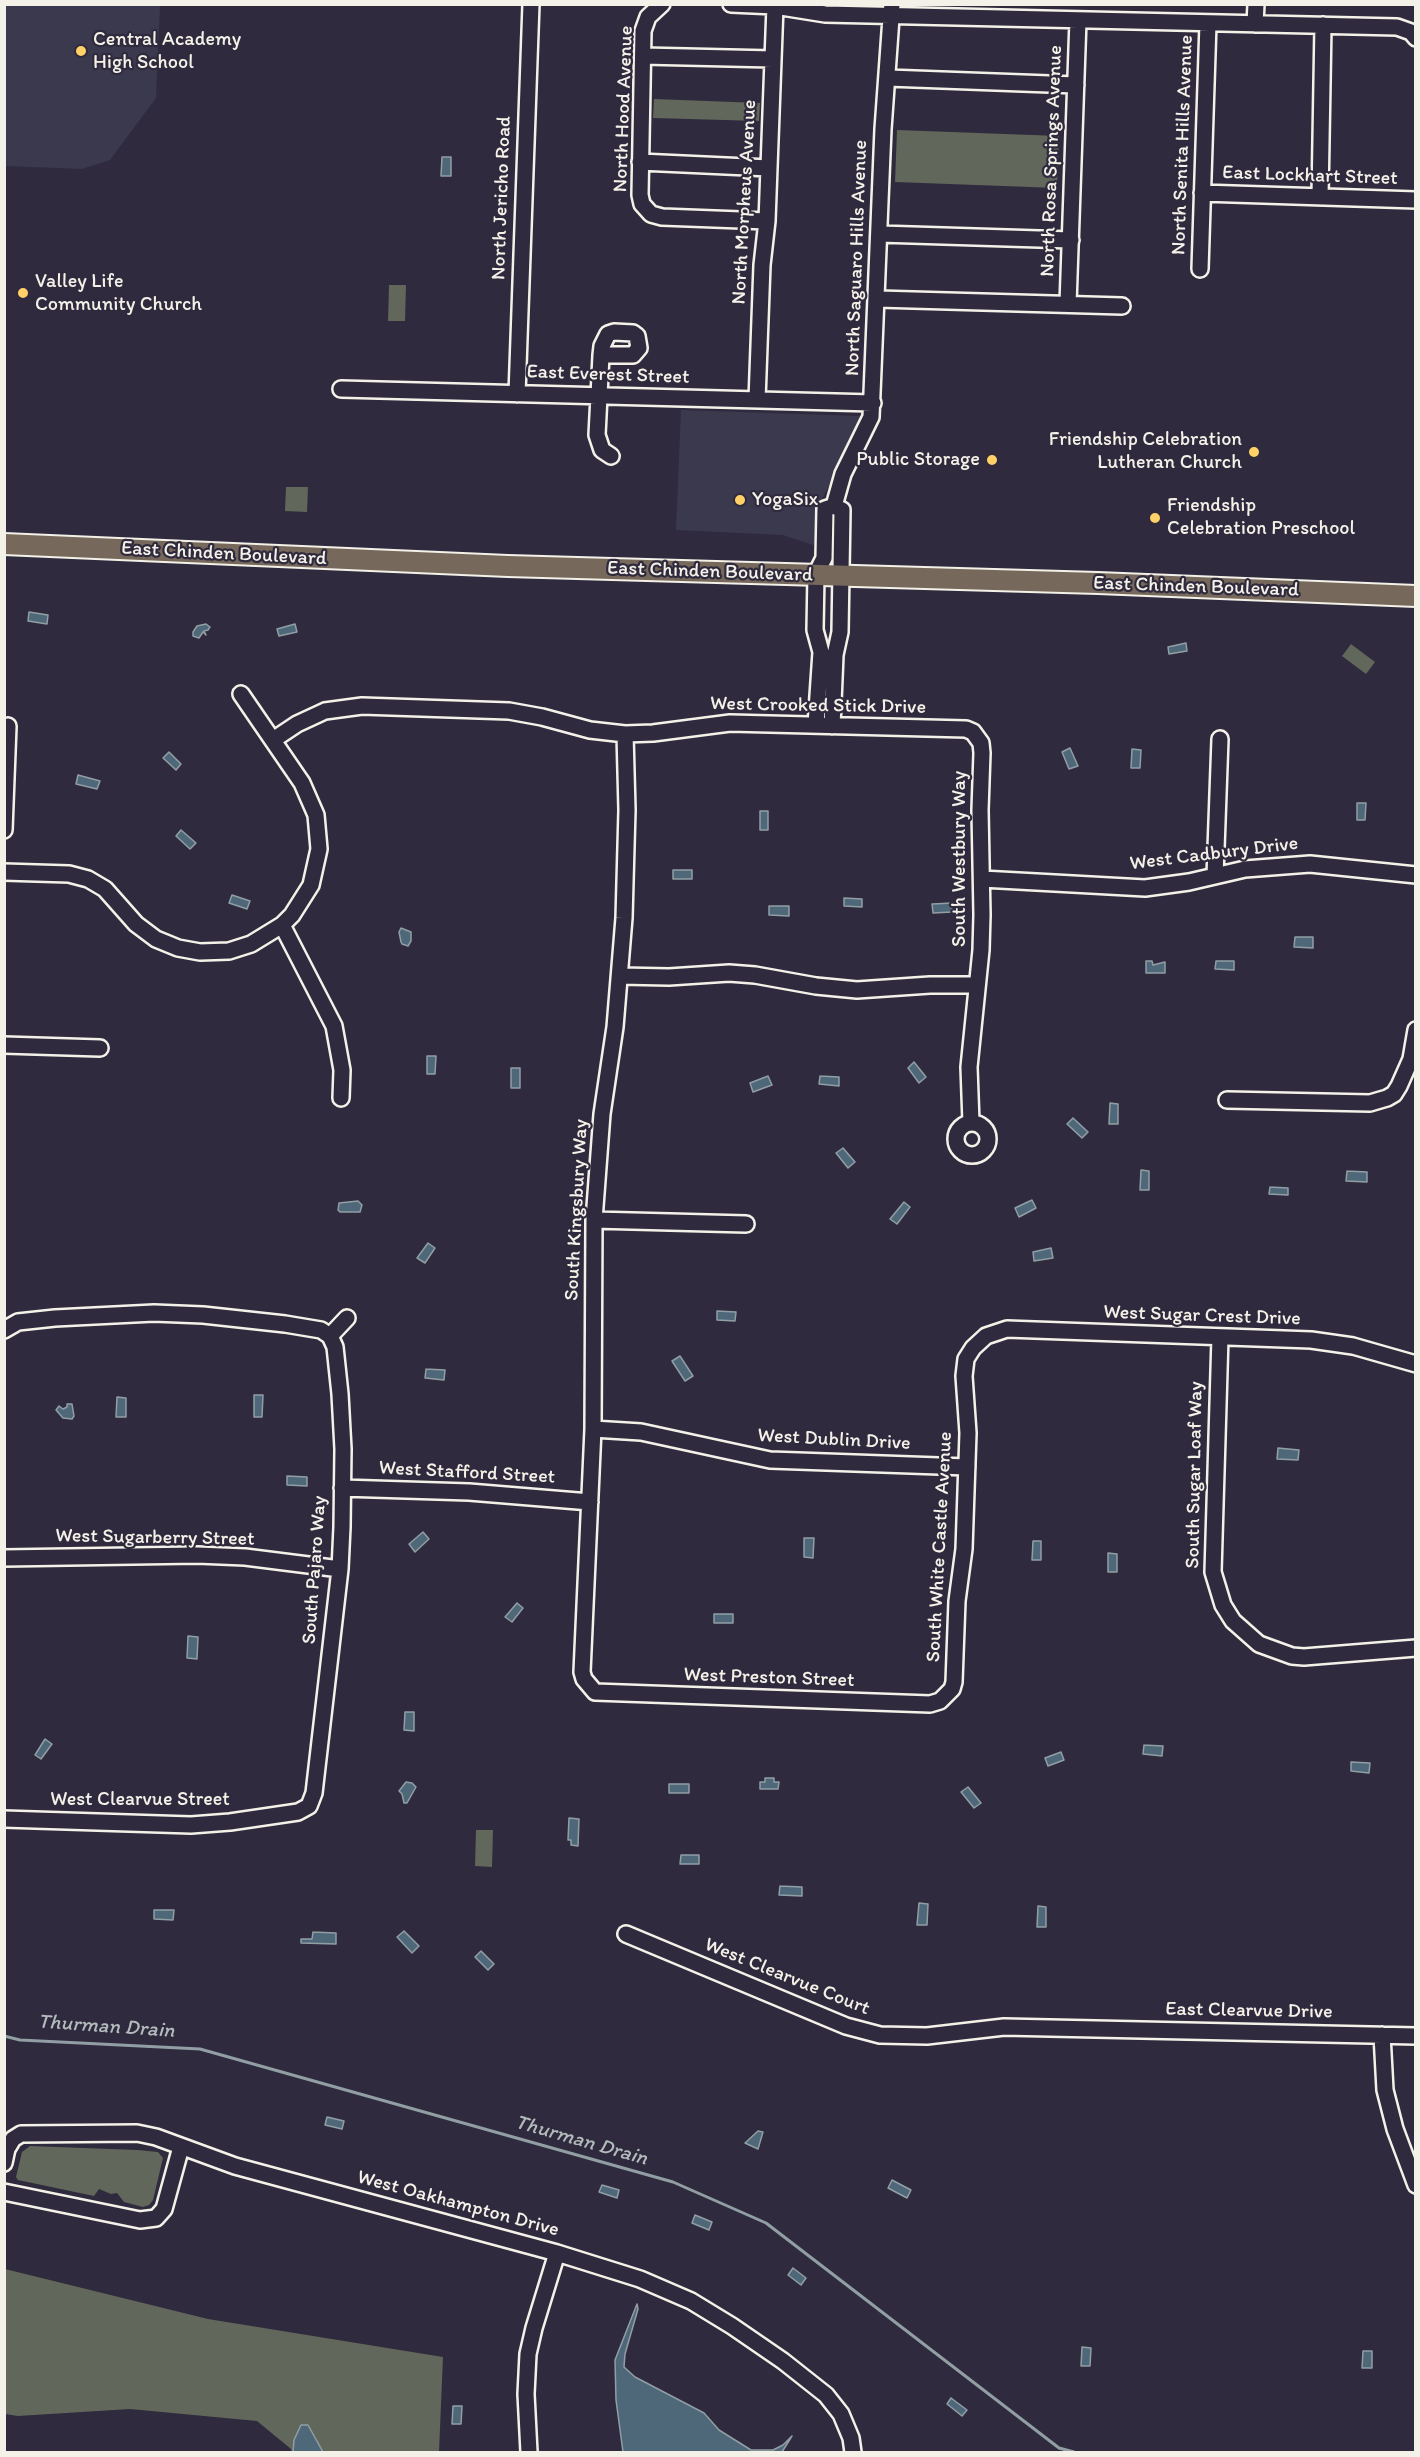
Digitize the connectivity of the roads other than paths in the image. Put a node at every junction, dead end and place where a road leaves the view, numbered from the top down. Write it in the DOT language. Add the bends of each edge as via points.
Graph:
graph roads {
  1 [pos="531,4"];
  2 [pos="730,4"];
  3 [pos="1256,4"];
  4 [pos="775,6"];
  5 [pos="657,8"];
  6 [pos="891,9"];
  7 [pos="1078,20"];
  8 [pos="1208,23"];
  9 [pos="1255,24"];
  10 [pos="1323,25"];
  11 [pos="1416,38"];
  12 [pos="643,56"];
  13 [pos="773,59"];
  14 [pos="888,78"];
  15 [pos="1076,85"];
  16 [pos="640,162"];
  17 [pos="769,168"];
  18 [pos="1203,193"];
  19 [pos="1320,197"];
  20 [pos="1416,200"];
  21 [pos="767,221"];
  22 [pos="880,234"];
  23 [pos="1071,240"];
  24 [pos="1200,269"];
  25 [pos="878,299"];
  26 [pos="1068,304"];
  27 [pos="1122,306"];
  28 [pos="601,355"];
  29 [pos="341,389"];
  30 [pos="517,394"];
  31 [pos="599,396"];
  32 [pos="757,400"];
  33 [pos="873,403"];
  34 [pos="611,456"];
  35 [pos="834,506"];
  36 [pos="4,544"];
  37 [pos="816,574"];
  38 [pos="840,575"];
  39 [pos="1416,596"];
  40 [pos="241,694"];
  41 [pos="816,725"];
  42 [pos="8,726"];
  43 [pos="832,726"];
  44 [pos="625,734"];
  45 [pos="977,735"];
  46 [pos="1220,739"];
  47 [pos="273,740"];
  48 [pos="4,830"];
  49 [pos="4,872"];
  50 [pos="1215,876"];
  51 [pos="1416,876"];
  52 [pos="982,879"];
  53 [pos="282,925"];
  54 [pos="620,975"];
  55 [pos="977,985"];
  56 [pos="1416,1030"];
  57 [pos="4,1045"];
  58 [pos="100,1048"];
  59 [pos="341,1098"];
  60 [pos="1227,1100"];
  61 [pos="971,1123"];
  62 [pos="594,1220"];
  63 [pos="746,1224"];
  64 [pos="347,1318"];
  65 [pos="5,1331"];
  66 [pos="330,1336"];
  67 [pos="986,1336"];
  68 [pos="1220,1337"];
  69 [pos="1416,1364"];
  70 [pos="593,1430"];
  71 [pos="967,1467"];
  72 [pos="342,1488"];
  73 [pos="590,1502"];
  74 [pos="4,1558"];
  75 [pos="340,1569"];
  76 [pos="1416,1648"];
  77 [pos="590,1686"];
  78 [pos="946,1695"];
  79 [pos="309,1806"];
  80 [pos="4,1819"];
  81 [pos="626,1934"];
  82 [pos="1081,2029"];
  83 [pos="1382,2036"];
  84 [pos="1416,2036"];
  85 [pos="181,2147"];
  86 [pos="4,2163"];
  87 [pos="1416,2185"];
  88 [pos="4,2192"];
  89 [pos="557,2253"];
  90 [pos="529,2452"];
  91 [pos="853,2452"];
  1 -- 30 [label="street, North Jericho Road"];
  2 -- 4 [label="street"];
  3 -- 9 [label="street"];
  4 -- 6 [label="street" via="825,14"];
  4 -- 13 [label="street, North Morpheus Avenue"];
  5 -- 12 [label="street, North Hood Avenue" via="645,24"];
  6 -- 7 [label="street"];
  6 -- 14 [label="street, North Saguaro Hills Avenue"];
  7 -- 8 [label="street"];
  7 -- 15 [label="street, North Rosa Springs Avenue"];
  8 -- 9 [label="street"];
  8 -- 18 [label="street, North Senita Hills Avenue"];
  9 -- 10 [label="street"];
  10 -- 11 [label="street" via="1397,27"];
  10 -- 19 [label="street"];
  12 -- 13 [label="street"];
  12 -- 16 [label="street, North Hood Avenue"];
  13 -- 17 [label="street, North Morpheus Avenue"];
  14 -- 15 [label="street"];
  14 -- 22 [label="street, North Saguaro Hills Avenue"];
  15 -- 23 [label="street, North Rosa Springs Avenue"];
  16 -- 17 [label="street"];
  16 -- 21 [label="street, North Hood Avenue" via="640,195 651,214"];
  17 -- 21 [label="street, North Morpheus Avenue"];
  18 -- 19 [label="street, East Lockhart Street"];
  18 -- 24 [label="street, North Senita Hills Avenue"];
  19 -- 20 [label="street, East Lockhart Street"];
  21 -- 32 [label="street, North Morpheus Avenue"];
  22 -- 23 [label="street"];
  22 -- 25 [label="street, North Saguaro Hills Avenue"];
  23 -- 26 [label="street, North Rosa Springs Avenue"];
  25 -- 26 [label="street"];
  25 -- 33 [label="street, North Saguaro Hills Avenue"];
  26 -- 27 [label="street"];
  28 -- 31 [label="street"];
  29 -- 30 [label="street, East Everest Street"];
  30 -- 31 [label="street, East Everest Street"];
  31 -- 32 [label="street, East Everest Street"];
  31 -- 34 [label="street" via="597,435 602,450"];
  32 -- 33 [label="street, East Everest Street"];
  33 -- 35 [label="street, North Saguaro Hills Avenue" via="871,417 843,474"];
  35 -- 37 [label="street, North Saguaro Hills Avenue" via="825,509 824,558"];
  35 -- 38 [label="street" via="842,510"];
  36 -- 37 [label="main road, East Chinden Boulevard" via="460,564"];
  37 -- 38 [label="main road, East Chinden Boulevard"];
  37 -- 41 [label="street" via="815,630 820,652"];
  38 -- 39 [label="main road, East Chinden Boulevard"];
  38 -- 43 [label="street" via="840,632 835,655"];
  40 -- 47 [label="street"];
  41 -- 43 [label="street, West Crooked Stick Drive"];
  41 -- 44 [label="street, West Crooked Stick Drive" via="730,723"];
  42 -- 48 [label="street"];
  43 -- 45 [label="street, West Crooked Stick Drive" via="966,729"];
  44 -- 47 [label="street, West Crooked Stick Drive" via="509,711 362,706 325,711"];
  44 -- 54 [label="street, South Kingsbury Way" via="627,810"];
  45 -- 52 [label="street, South Westbury Way" via="982,753"];
  46 -- 50 [label="street"];
  47 -- 53 [label="street" via="312,802 319,836 318,863 311,885"];
  49 -- 53 [label="street" via="69,874 88,879 105,889 136,924 156,939 178,948 229,951 251,944"];
  50 -- 51 [label="street, West Cadbury Drive" via="1245,869 1310,864"];
  50 -- 52 [label="street, West Cadbury Drive" via="1145,888"];
  52 -- 55 [label="street, South Westbury Way"];
  53 -- 59 [label="street" via="334,1026 342,1070"];
  54 -- 55 [label="street" via="729,973 857,990"];
  54 -- 62 [label="street, South Kingsbury Way" via="602,1114"];
  55 -- 61 [label="street, South Westbury Way" via="970,1064"];
  56 -- 60 [label="street" via="1411,1059 1394,1094 1370,1103"];
  57 -- 58 [label="street"];
  62 -- 63 [label="street"];
  62 -- 70 [label="street, South Kingsbury Way"];
  64 -- 66 [label="street"];
  65 -- 66 [label="street" via="18,1322 154,1313 285,1324 321,1330"];
  66 -- 72 [label="street, South Pajaro Way" via="335,1347 340,1394"];
  67 -- 68 [label="street, West Sugar Crest Drive" via="1007,1329"];
  67 -- 71 [label="street, South White Castle Avenue" via="966,1359"];
  68 -- 69 [label="street, West Sugar Crest Drive" via="1332,1342"];
  68 -- 76 [label="street, South Sugar Loaf Way" via="1213,1572 1222,1605 1249,1638 1270,1650 1304,1658"];
  70 -- 71 [label="street, West Dublin Drive" via="641,1432 770,1460"];
  70 -- 73 [label="street, South Kingsbury Way"];
  71 -- 78 [label="street, South White Castle Avenue" via="954,1682"];
  72 -- 73 [label="street, West Stafford Street" via="469,1492"];
  72 -- 75 [label="street, South Pajaro Way"];
  73 -- 77 [label="street, South Kingsbury Way" via="582,1672"];
  74 -- 75 [label="street, West Sugarberry Street" via="196,1555"];
  75 -- 79 [label="street, South Pajaro Way" via="314,1793"];
  77 -- 78 [label="street, West Preston Street" via="604,1694 930,1704"];
  79 -- 80 [label="street, West Clearvue Street" via="298,1812 191,1825"];
  81 -- 82 [label="street, West Clearvue Court" via="846,2026 880,2034 927,2036 996,2027"];
  82 -- 83 [label="street, East Clearvue Drive"];
  83 -- 84 [label="street, East Clearvue Drive"];
  83 -- 87 [label="street" via="1385,2090"];
  85 -- 86 [label="street, West Oakhampton Drive" via="137,2133 21,2134 7,2149"];
  85 -- 88 [label="street" via="164,2209 156,2218 140,2220"];
  85 -- 89 [label="street, West Oakhampton Drive" via="235,2166"];
  89 -- 90 [label="street" via="528,2354"];
  89 -- 91 [label="street, West Oakhampton Drive" via="640,2279 691,2301 740,2332 825,2395 841,2414"];
}
